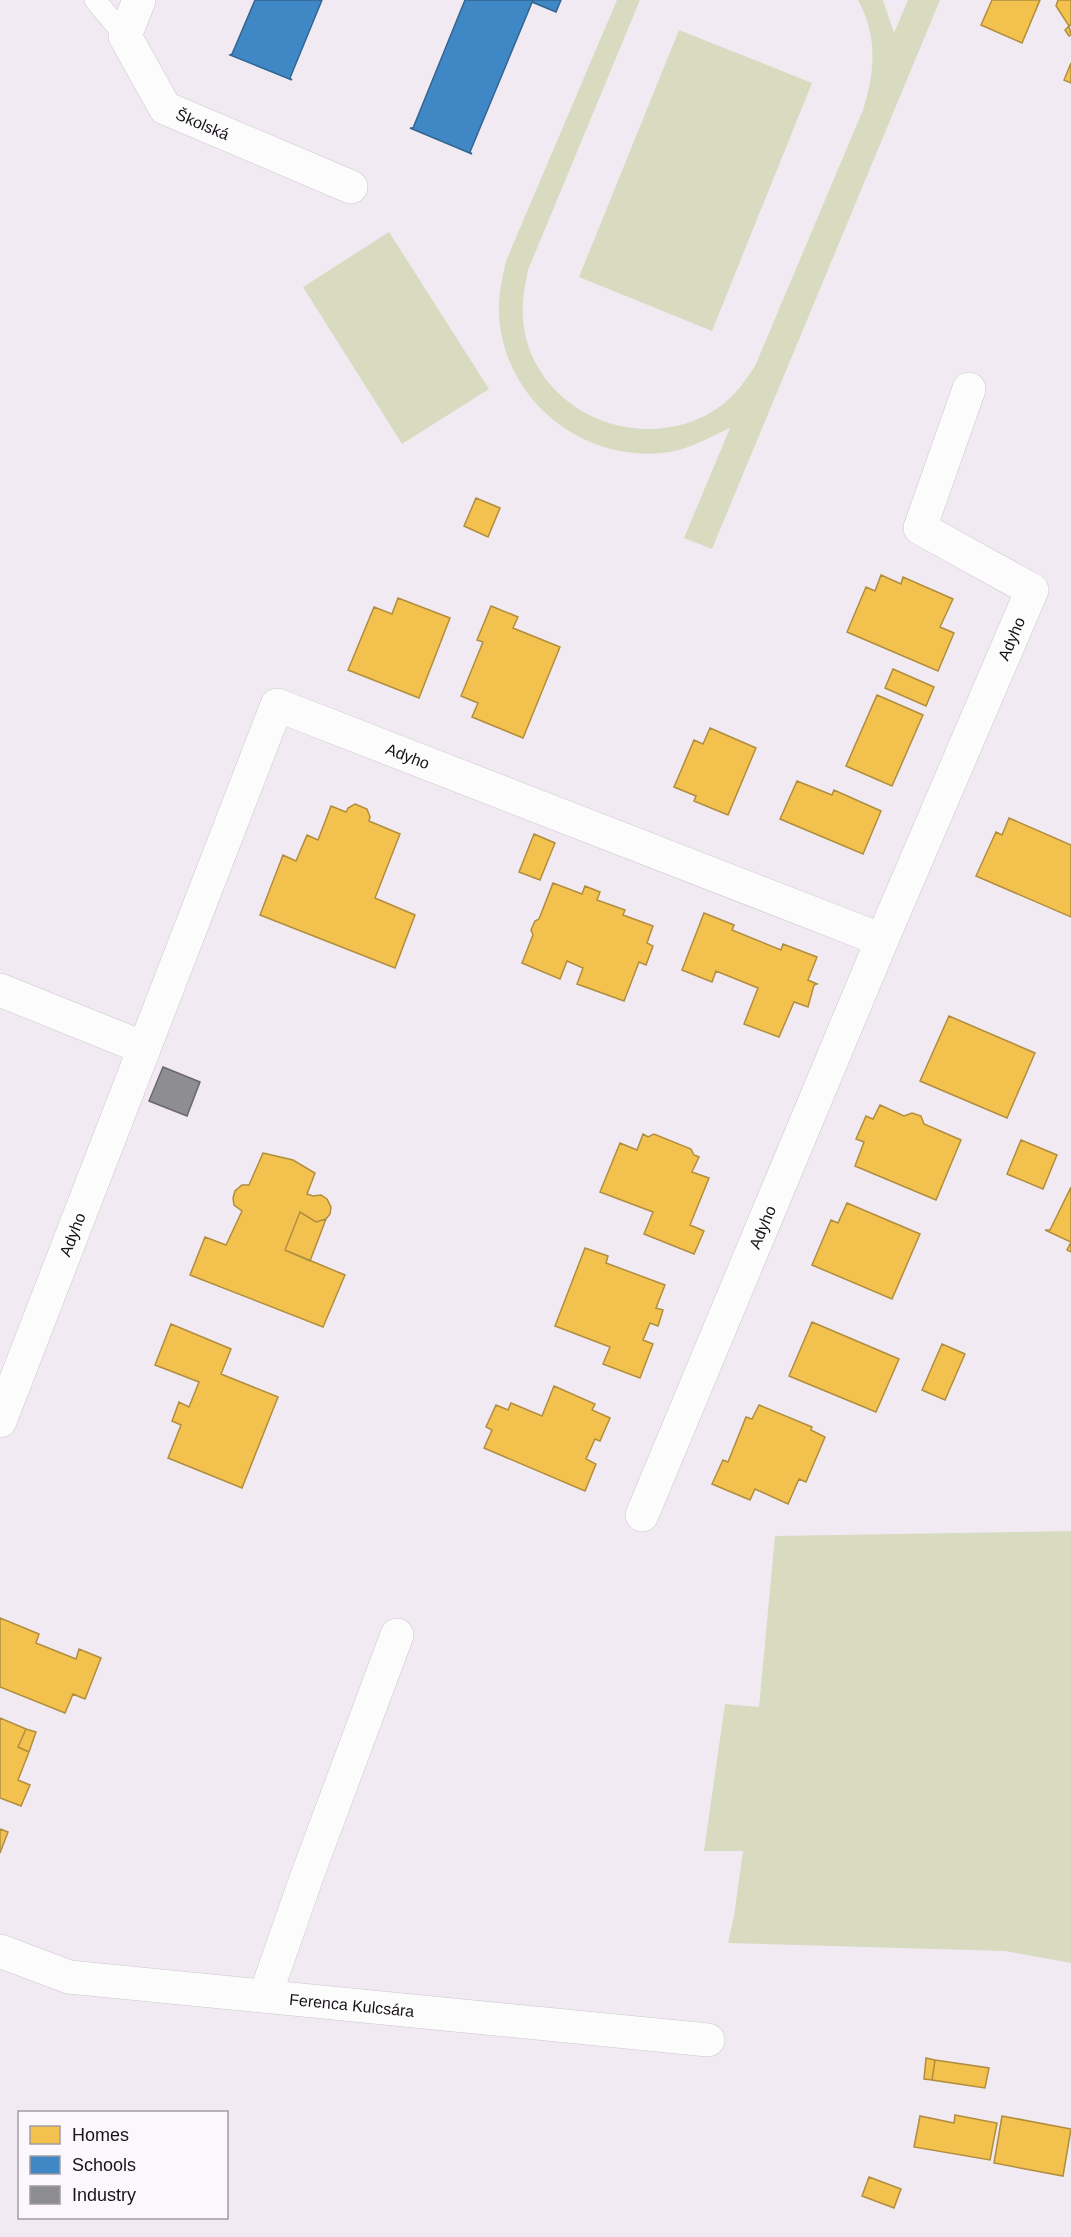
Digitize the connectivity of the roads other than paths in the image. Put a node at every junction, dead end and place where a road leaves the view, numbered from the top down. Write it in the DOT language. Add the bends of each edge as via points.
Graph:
graph roads {
  1 [pos="96,0"];
  2 [pos="140,0"];
  3 [pos="125,36"];
  4 [pos="351,187"];
  5 [pos="969,389"];
  6 [pos="882,940"];
  7 [pos="0,990"];
  8 [pos="144,1048"];
  9 [pos="0,1421"];
  10 [pos="642,1515"];
  11 [pos="397,1635"];
  12 [pos="0,1952"];
  13 [pos="265,1996"];
  14 [pos="708,2040"];
  1 -- 3 [label="lane"];
  2 -- 3 [label="street"];
  3 -- 4 [label="street, Školská" via="165,108"];
  5 -- 6 [label="street, Adyho" via="920,528 1032,590"];
  6 -- 8 [label="street, Adyho" via="277,705"];
  6 -- 10 [label="street, Adyho"];
  7 -- 8 [label="street"];
  8 -- 9 [label="street, Adyho"];
  11 -- 13 [label="street"];
  12 -- 13 [label="street, Ferenca Kulcsára" via="69,1977"];
  13 -- 14 [label="street, Ferenca Kulcsára"];
}
